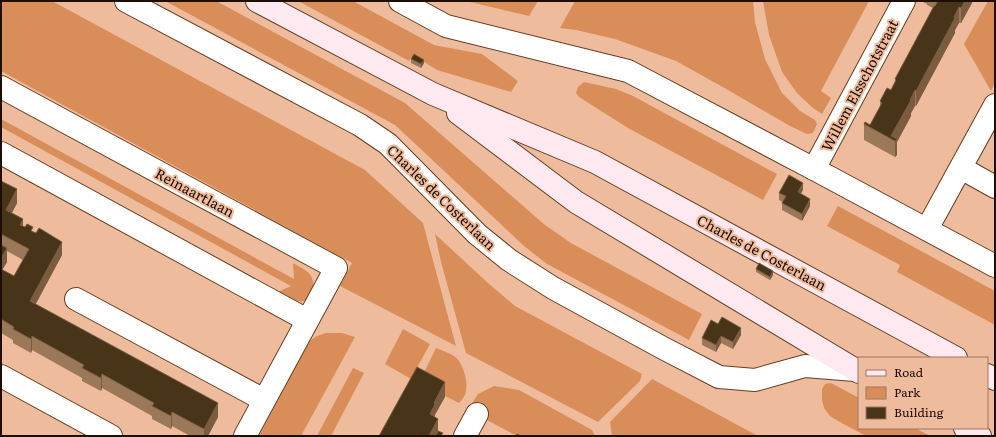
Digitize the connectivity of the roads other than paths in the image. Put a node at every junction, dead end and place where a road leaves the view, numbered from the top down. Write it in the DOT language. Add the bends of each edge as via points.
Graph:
graph roads {
  1 [pos="126,1"];
  2 [pos="257,1"];
  3 [pos="400,1"];
  4 [pos="904,1"];
  5 [pos="1,87"];
  6 [pos="433,94"];
  7 [pos="995,105"];
  8 [pos="1,153"];
  9 [pos="961,168"];
  10 [pos="814,169"];
  11 [pos="995,187"];
  12 [pos="928,229"];
  13 [pos="995,266"];
  14 [pos="76,299"];
  15 [pos="308,320"];
  16 [pos="954,357"];
  17 [pos="857,371"];
  18 [pos="1,376"];
  19 [pos="264,400"];
  20 [pos="477,414"];
  21 [pos="967,429"];
  22 [pos="111,436"];
  23 [pos="245,436"];
  24 [pos="465,436"];
  25 [pos="980,436"];
  1 -- 17 [label="street, Charles de Costerlaan" via="360,125 388,144 477,234 510,260 553,288 719,377 755,380 805,366"];
  2 -- 6 [label="main road, Charles de Costerlaan"];
  3 -- 10 [label="street" via="446,26 628,71"];
  4 -- 10 [label="street, Willem Elsschotstraat"];
  5 -- 15 [label="street, Reinaartlaan" via="336,268"];
  6 -- 16 [label="main road, Charles de Costerlaan" via="595,162"];
  6 -- 17 [label="main road, Charles de Costerlaan" via="576,202"];
  7 -- 9 [label="street"];
  8 -- 15 [label="street"];
  9 -- 11 [label="street"];
  9 -- 12 [label="street"];
  10 -- 12 [label="street"];
  12 -- 13 [label="street"];
  14 -- 19 [label="street"];
  15 -- 19 [label="street, Reinaartlaan"];
  18 -- 22 [label="street"];
  19 -- 23 [label="street, Reinaartlaan"];
  20 -- 24 [label="street"];
  21 -- 25 [label="main road"];
}
